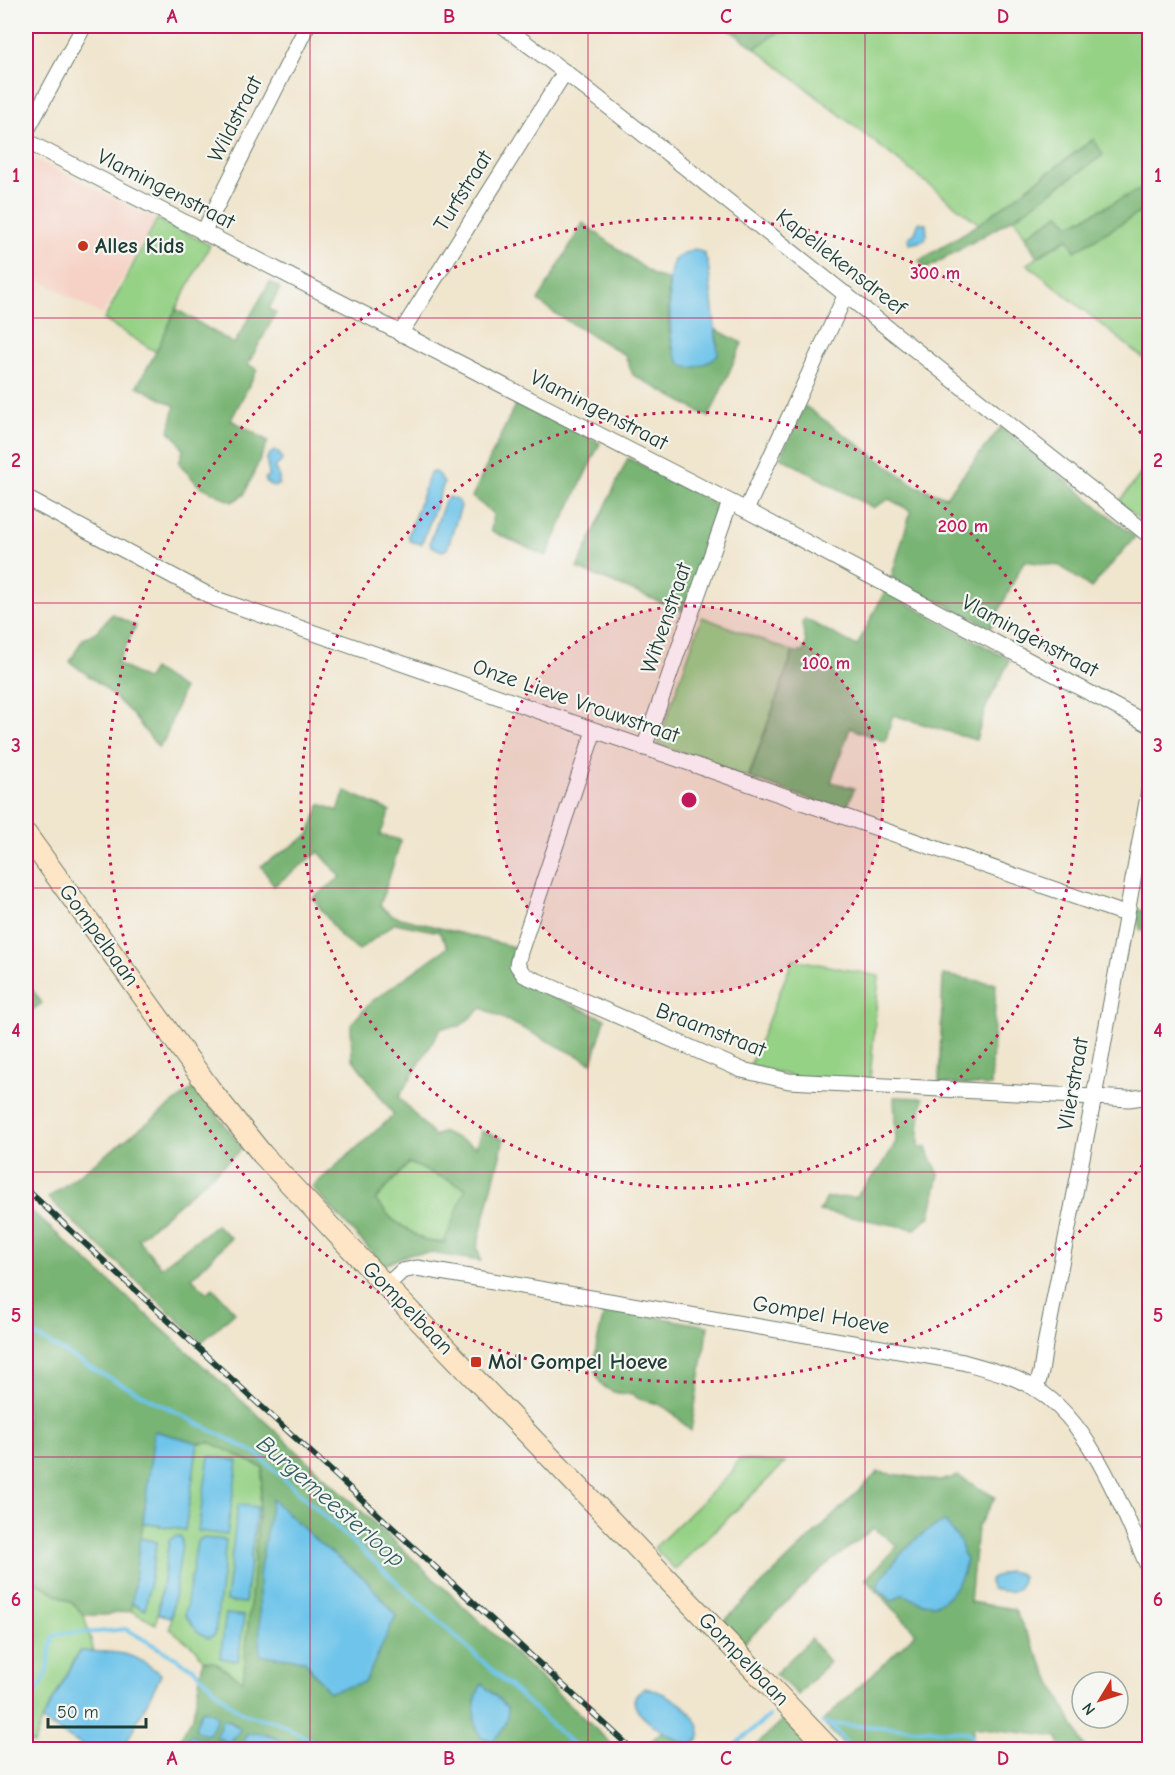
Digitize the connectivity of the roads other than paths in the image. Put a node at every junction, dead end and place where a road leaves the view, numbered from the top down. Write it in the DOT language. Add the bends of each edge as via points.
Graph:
graph roads {
  1 [pos="84,26"];
  2 [pos="307,26"];
  3 [pos="503,26"];
  4 [pos="565,72"];
  5 [pos="26,132"];
  6 [pos="26,141"];
  7 [pos="203,233"];
  8 [pos="846,294"];
  9 [pos="400,334"];
  10 [pos="26,498"];
  11 [pos="730,502"];
  12 [pos="746,510"];
  13 [pos="1149,536"];
  14 [pos="1149,725"];
  15 [pos="594,731"];
  16 [pos="644,748"];
  17 [pos="1149,785"];
  18 [pos="26,834"];
  19 [pos="1125,914"];
  20 [pos="1149,1096"];
  21 [pos="1094,1097"];
  22 [pos="386,1286"];
  23 [pos="1036,1389"];
  24 [pos="1149,1571"];
  25 [pos="831,1749"];
  1 -- 5 [label="street"];
  2 -- 7 [label="street, Wildstraat"];
  3 -- 4 [label="street, Kapellekensdreef"];
  4 -- 8 [label="street, Kapellekensdreef"];
  4 -- 9 [label="street, Turfstraat"];
  6 -- 7 [label="street, Vlamingenstraat"];
  7 -- 9 [label="street, Vlamingenstraat"];
  8 -- 12 [label="street"];
  8 -- 13 [label="street, Kapellekensdreef"];
  9 -- 11 [label="street, Vlamingenstraat"];
  10 -- 15 [label="street, Onze Lieve Vrouwstraat" via="216,600"];
  11 -- 12 [label="street, Vlamingenstraat"];
  11 -- 16 [label="street, Witvenstraat"];
  12 -- 14 [label="street, Vlamingenstraat"];
  15 -- 16 [label="street, Onze Lieve Vrouwstraat"];
  15 -- 21 [label="street, Braamstraat" via="520,952 518,965 525,975 742,1070 789,1081"];
  16 -- 19 [label="street, Onze Lieve Vrouwstraat"];
  17 -- 19 [label="street, Vlierstraat"];
  18 -- 22 [label="street, Gompelbaan" via="210,1089 262,1154"];
  19 -- 21 [label="street, Vlierstraat"];
  20 -- 21 [label="street, Braamstraat"];
  21 -- 23 [label="street, Vlierstraat"];
  22 -- 23 [label="street, Gompel Hoeve" via="402,1271 417,1268 963,1362 1009,1375"];
  22 -- 25 [label="street, Gompelbaan"];
  23 -- 24 [label="street, Gompel Hoeve" via="1063,1410 1105,1473"];
}
